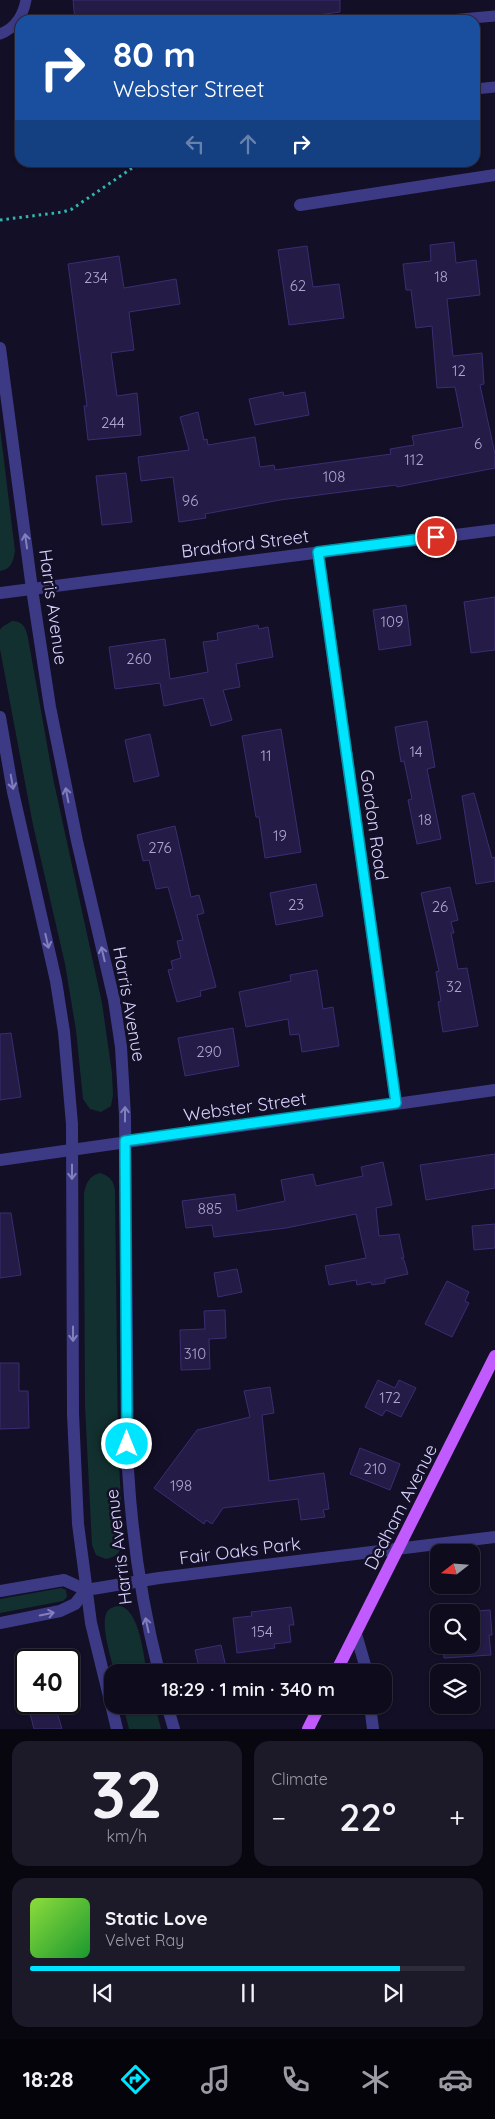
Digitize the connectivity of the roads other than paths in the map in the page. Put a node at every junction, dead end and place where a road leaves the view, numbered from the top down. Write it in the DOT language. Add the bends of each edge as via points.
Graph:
graph roads {
  1 [pos="26,0"];
  2 [pos="20,15"];
  3 [pos="495,16"];
  4 [pos="480,17"];
  5 [pos="15,26"];
  6 [pos="0,34"];
  7 [pos="495,87"];
  8 [pos="480,88"];
  9 [pos="495,175"];
  10 [pos="300,205"];
  11 [pos="0,348"];
  12 [pos="495,530"];
  13 [pos="318,552"];
  14 [pos="32,589"];
  15 [pos="0,593"];
  16 [pos="0,717"];
  17 [pos="495,1090"];
  18 [pos="396,1103"];
  19 [pos="125,1141"];
  20 [pos="72,1149"];
  21 [pos="0,1160"];
  22 [pos="495,1356"];
  23 [pos="495,1537"];
  24 [pos="400,1549"];
  25 [pos="139,1581"];
  26 [pos="86,1590"];
  27 [pos="0,1591"];
  28 [pos="0,1623"];
  29 [pos="356,1634"];
  30 [pos="157,1664"];
  31 [pos="340,1664"];
  32 [pos="364,1664"];
  33 [pos="170,1714"];
  34 [pos="316,1714"];
  35 [pos="371,1714"];
  36 [pos="117,1729"];
  37 [pos="174,1729"];
  38 [pos="308,1729"];
  39 [pos="373,1729"];
  1 -- 2 [label="lane"];
  3 -- 4 [label="lane"];
  5 -- 6 [label="lane"];
  7 -- 8 [label="lane"];
  9 -- 10 [label="street"];
  14 -- 11 [label="street, Harris Avenue, one-way"];
  12 -- 13 [label="street, Bradford Street"];
  13 -- 14 [label="street, Bradford Street"];
  13 -- 18 [label="street, Gordon Road"];
  14 -- 15 [label="street, Bradford Street"];
  19 -- 14 [label="street, Harris Avenue, one-way" via="124,1078 118,1024 59,755"];
  16 -- 20 [label="street, Harris Avenue, one-way" via="60,1005"];
  17 -- 18 [label="street, Webster Street"];
  18 -- 19 [label="street, Webster Street"];
  19 -- 20 [label="street, Webster Street"];
  19 -- 25 [label="street, Harris Avenue" via="128,1469"];
  20 -- 21 [label="street, Webster Street"];
  20 -- 26 [label="street, Harris Avenue, one-way" via="74,1473"];
  22 -- 24 [label="main road, Dedham Avenue"];
  23 -- 24 [label="street, Fair Oaks Park"];
  24 -- 25 [label="street, Fair Oaks Park"];
  24 -- 29 [label="main road, Dedham Avenue"];
  25 -- 26 [label="street, Fair Oaks Park"];
  30 -- 25 [label="street, Harris Avenue, one-way"];
  26 -- 27 [label="street" via="64,1580"];
  28 -- 26 [label="street, one-way" via="68,1608"];
  26 -- 36 [label="street, Harris Avenue"];
  29 -- 31 [label="main road, Dedham Avenue"];
  29 -- 32 [label="street"];
  33 -- 37 [label="street"];
  34 -- 38 [label="main road"];
  35 -- 39 [label="street"];
}
